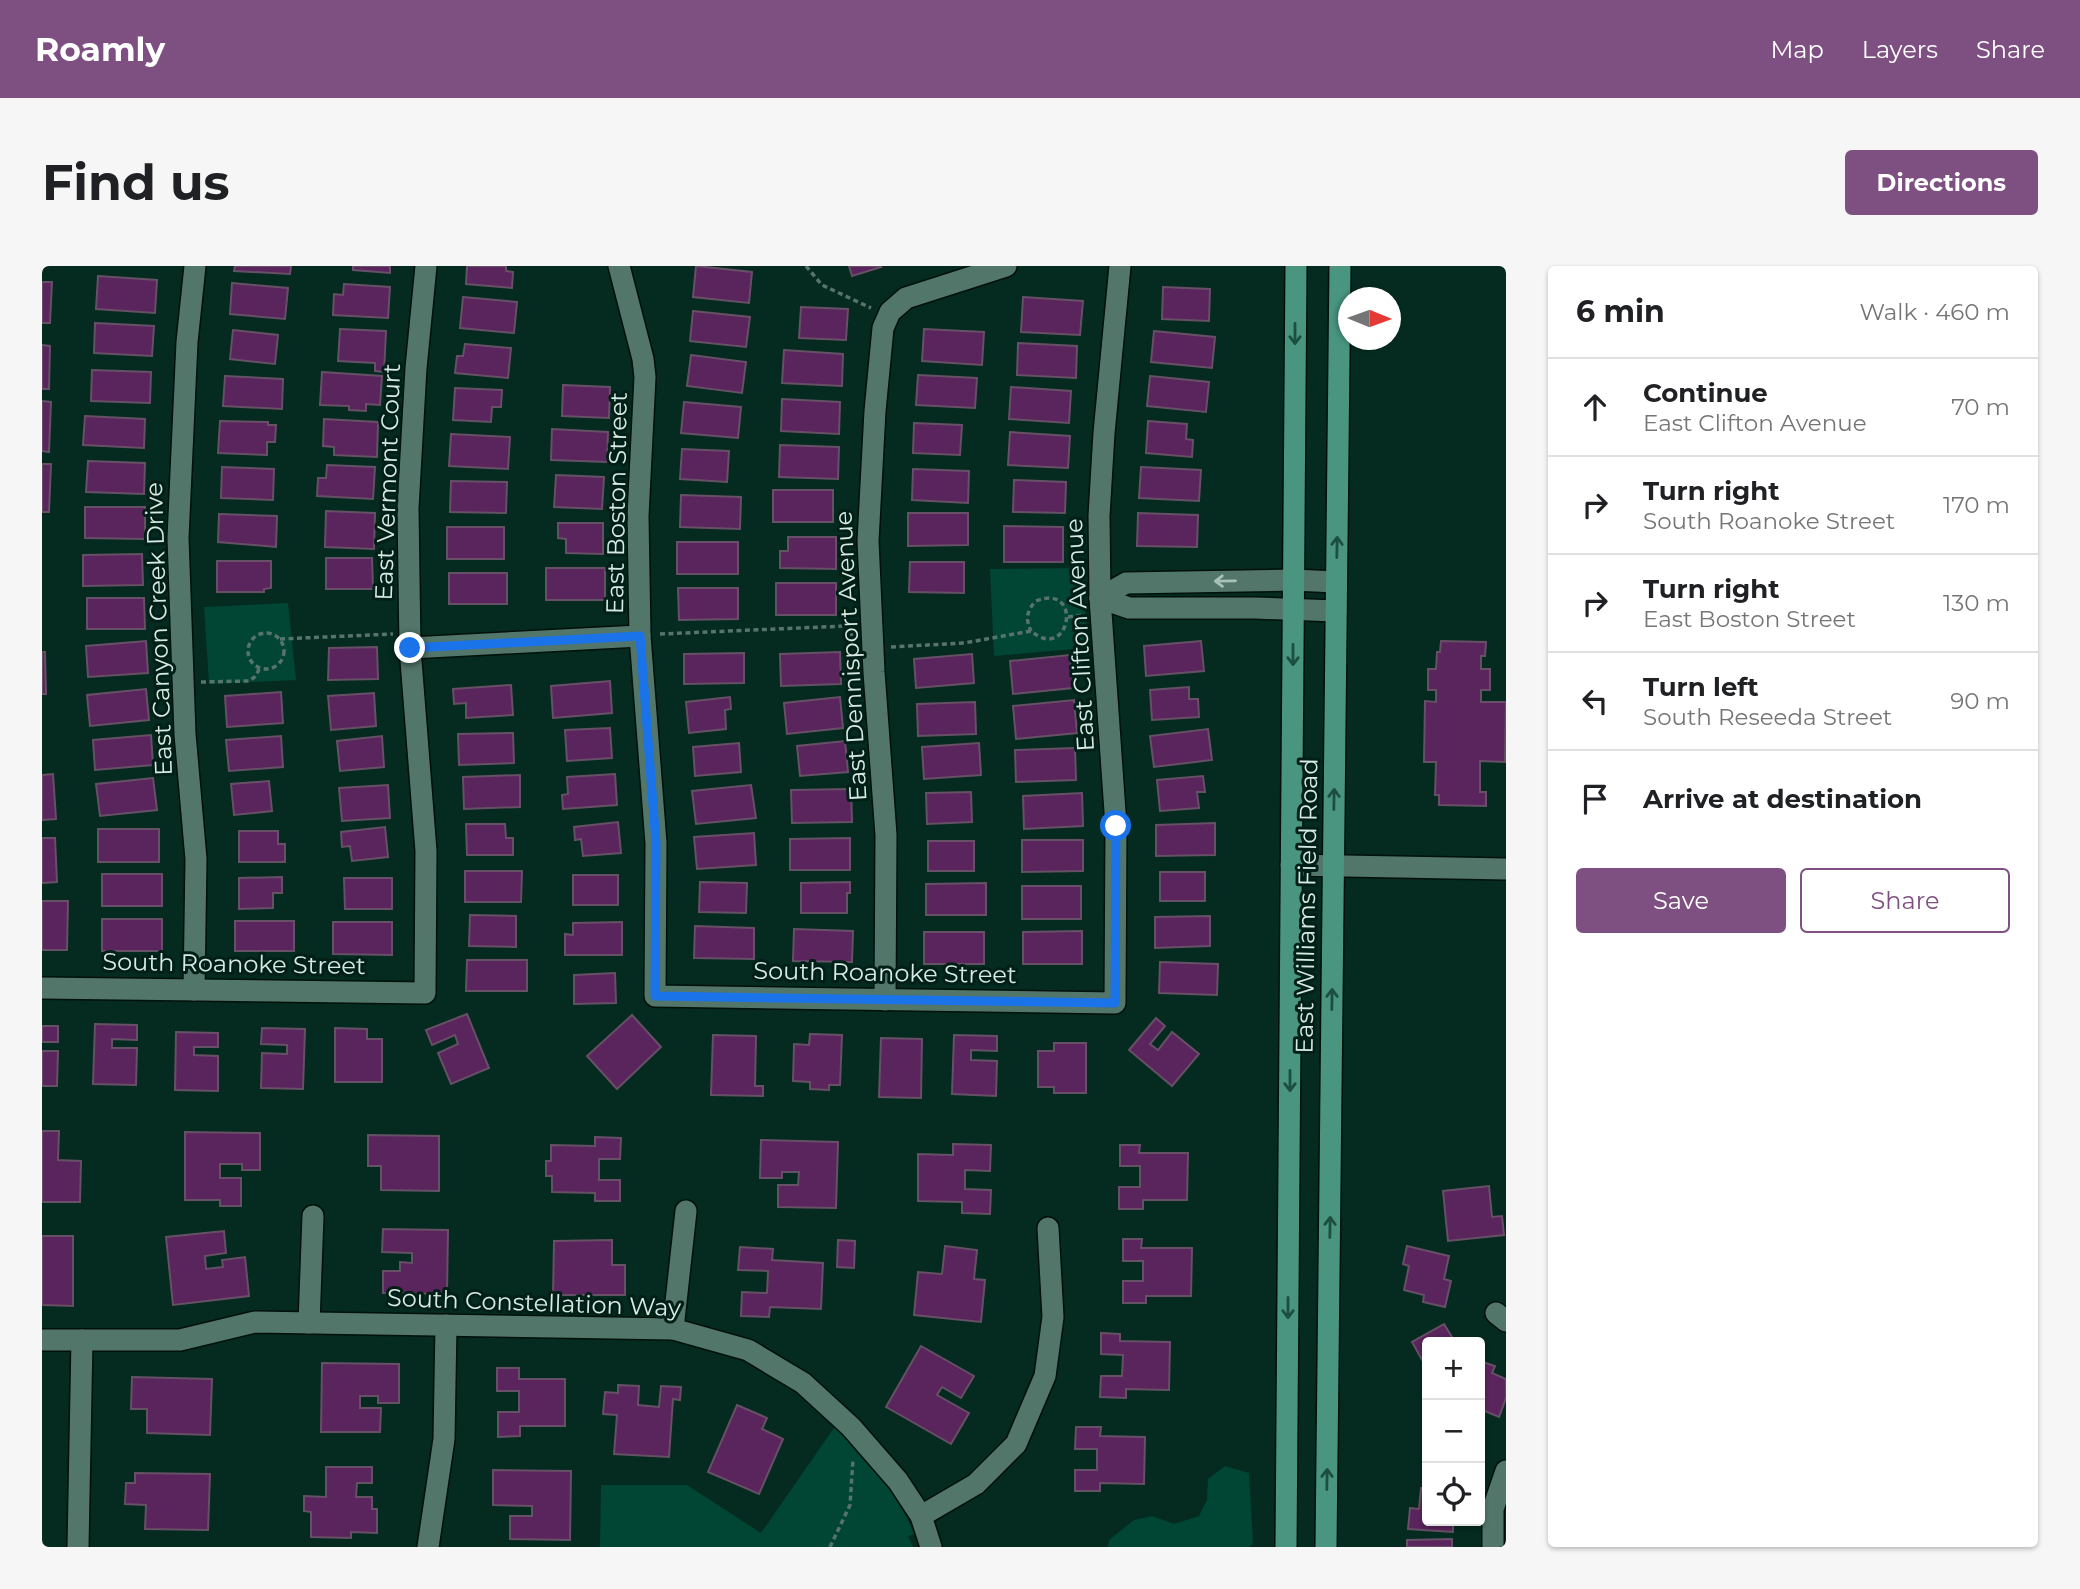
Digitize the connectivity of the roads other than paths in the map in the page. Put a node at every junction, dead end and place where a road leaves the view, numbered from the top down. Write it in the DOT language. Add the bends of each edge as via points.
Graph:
graph roads {
  1 [pos="195,266"];
  2 [pos="426,266"];
  3 [pos="618,266"];
  4 [pos="1006,266"];
  5 [pos="1120,266"];
  6 [pos="1296,266"];
  7 [pos="1340,266"];
  8 [pos="1293,580"];
  9 [pos="1336,582"];
  10 [pos="1094,606"];
  11 [pos="1294,610"];
  12 [pos="1336,611"];
  13 [pos="640,636"];
  14 [pos="404,641"];
  15 [pos="1292,865"];
  16 [pos="1333,867"];
  17 [pos="1506,869"];
  18 [pos="42,988"];
  19 [pos="194,990"];
  20 [pos="425,993"];
  21 [pos="655,996"];
  22 [pos="885,999"];
  23 [pos="1115,1003"];
  24 [pos="686,1211"];
  25 [pos="313,1216"];
  26 [pos="1048,1228"];
  27 [pos="309,1323"];
  28 [pos="446,1325"];
  29 [pos="673,1329"];
  30 [pos="42,1339"];
  31 [pos="82,1340"];
  32 [pos="1506,1471"];
  33 [pos="921,1516"];
  34 [pos="78,1547"];
  35 [pos="428,1547"];
  36 [pos="931,1547"];
  37 [pos="1286,1547"];
  38 [pos="1326,1547"];
  39 [pos="1493,1547"];
  1 -- 19 [label="street, East Canyon Creek Drive" via="178,538 185,734 196,859"];
  2 -- 14 [label="street, East Vermont Court" via="416,368"];
  3 -- 13 [label="street, East Boston Street" via="645,377"];
  4 -- 22 [label="street, East Dennisport Avenue" via="882,310 868,541 886,835"];
  5 -- 10 [label="street, East Clifton Avenue"];
  6 -- 8 [label="main road, East Williams Field Road, one-way"];
  9 -- 7 [label="main road, East Williams Field Road, one-way"];
  8 -- 9 [label="street"];
  8 -- 10 [label="street, one-way" via="1126,583"];
  8 -- 11 [label="main road, East Williams Field Road"];
  9 -- 12 [label="main road, East Williams Field Road"];
  10 -- 11 [label="street"];
  10 -- 23 [label="street, East Clifton Avenue" via="1116,826"];
  11 -- 12 [label="street"];
  11 -- 15 [label="main road, East Williams Field Road, one-way"];
  16 -- 12 [label="main road, East Williams Field Road, one-way"];
  13 -- 14 [label="street"];
  13 -- 21 [label="street, East Boston Street" via="656,843"];
  14 -- 20 [label="street, East Vermont Court" via="426,851"];
  15 -- 16 [label="street"];
  15 -- 37 [label="main road, East Williams Field Road, one-way"];
  16 -- 17 [label="street"];
  38 -- 16 [label="main road, East Williams Field Road, one-way"];
  18 -- 19 [label="street, South Roanoke Street"];
  19 -- 20 [label="street, South Roanoke Street"];
  21 -- 22 [label="street, South Roanoke Street"];
  22 -- 23 [label="street, South Roanoke Street"];
  24 -- 29 [label="street"];
  25 -- 27 [label="street"];
  26 -- 33 [label="street" via="1053,1317 1045,1376 1016,1444 976,1483"];
  27 -- 28 [label="street, South Constellation Way"];
  27 -- 31 [label="street, South Constellation Way" via="256,1322 180,1340"];
  28 -- 29 [label="street, South Constellation Way"];
  28 -- 35 [label="street" via="444,1439"];
  29 -- 33 [label="street, South Constellation Way" via="748,1350 803,1383 851,1427 898,1481"];
  30 -- 31 [label="street, South Constellation Way"];
  31 -- 34 [label="street"];
  32 -- 39 [label="street" via="1493,1509"];
  33 -- 36 [label="street, South Constellation Way"];
}
